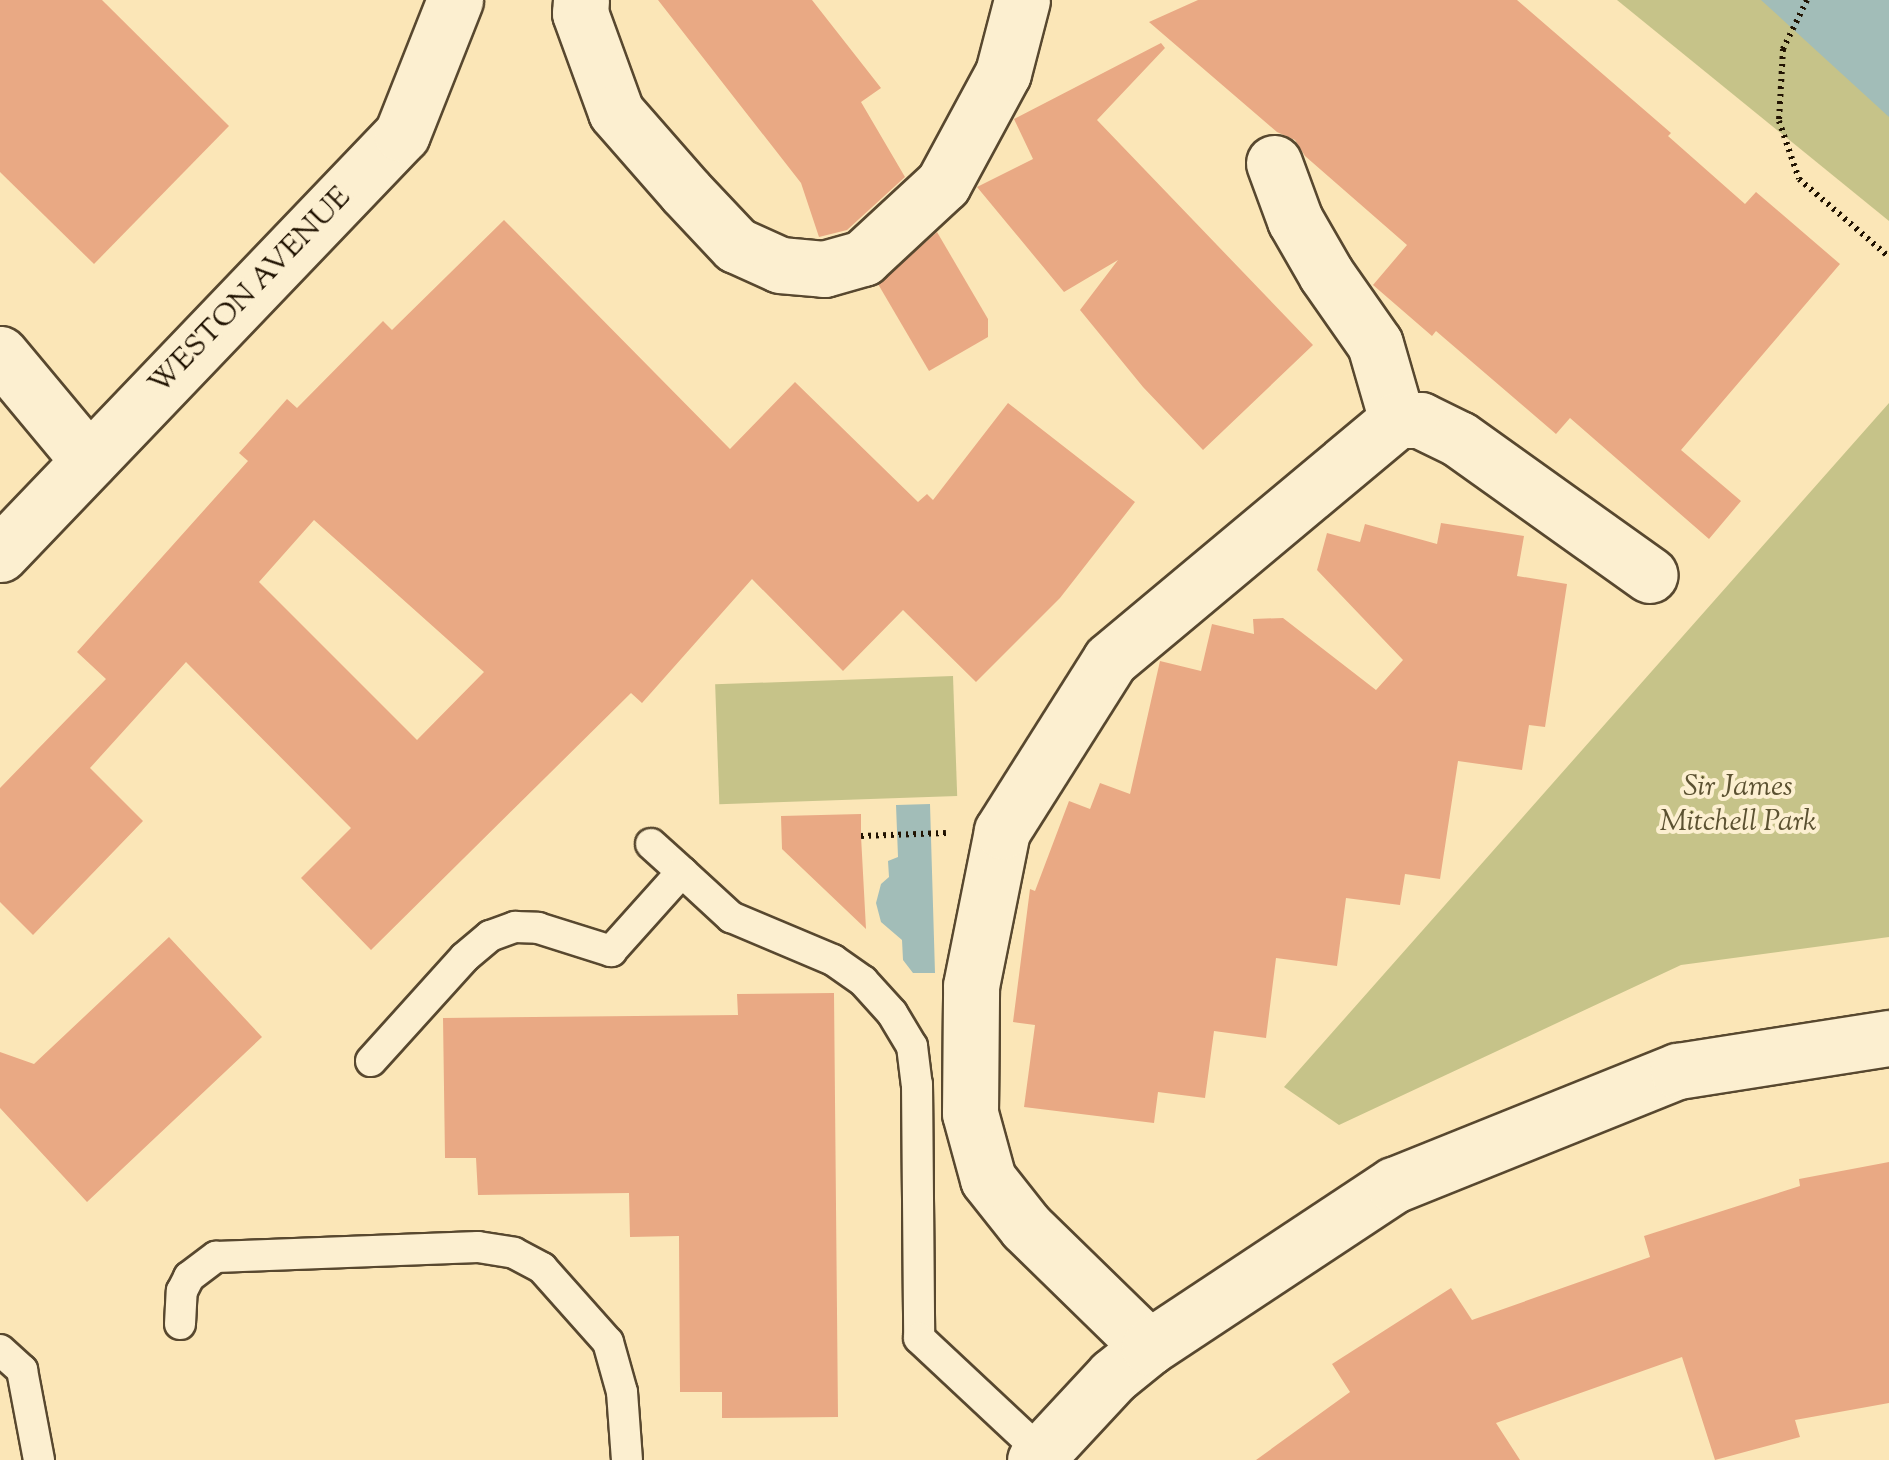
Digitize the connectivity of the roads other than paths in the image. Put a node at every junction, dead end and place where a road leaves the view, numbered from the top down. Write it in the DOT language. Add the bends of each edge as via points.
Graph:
graph roads {
  1 [pos="455,0"];
  2 [pos="581,0"];
  3 [pos="1022,0"];
  4 [pos="1274,163"];
  5 [pos="0,354"];
  6 [pos="1397,420"];
  7 [pos="88,461"];
  8 [pos="0,554"];
  9 [pos="1650,575"];
  10 [pos="651,844"];
  11 [pos="682,872"];
  12 [pos="1889,1038"];
  13 [pos="371,1061"];
  14 [pos="180,1324"];
  15 [pos="1149,1347"];
  16 [pos="0,1350"];
  17 [pos="1039,1456"];
  18 [pos="39,1460"];
  19 [pos="626,1460"];
  1 -- 7 [label="street, WESTON AVENUE" via="402,134"];
  2 -- 3 [label="street" via="616,112 686,192 736,245 780,265 824,269 863,258 942,184 1003,73"];
  4 -- 6 [label="street" via="1303,234 1375,344"];
  5 -- 7 [label="street"];
  6 -- 9 [label="street" via="1420,420 1459,439"];
  6 -- 15 [label="street" via="1110,660 1002,832 971,986 970,1113 988,1179 1026,1227"];
  7 -- 8 [label="street, WESTON AVENUE"];
  10 -- 11 [label="lane"];
  11 -- 13 [label="lane" via="611,951 538,928 490,936"];
  11 -- 17 [label="lane" via="731,917 833,960 892,1013 912,1046 917,1084 920,1338"];
  12 -- 15 [label="street" via="1678,1070 1394,1186"];
  14 -- 19 [label="lane" via="182,1290 216,1257 329,1264 478,1247 514,1253 542,1268 608,1342 622,1392"];
  15 -- 17 [label="street"];
  16 -- 18 [label="lane" via="22,1370"];
}
